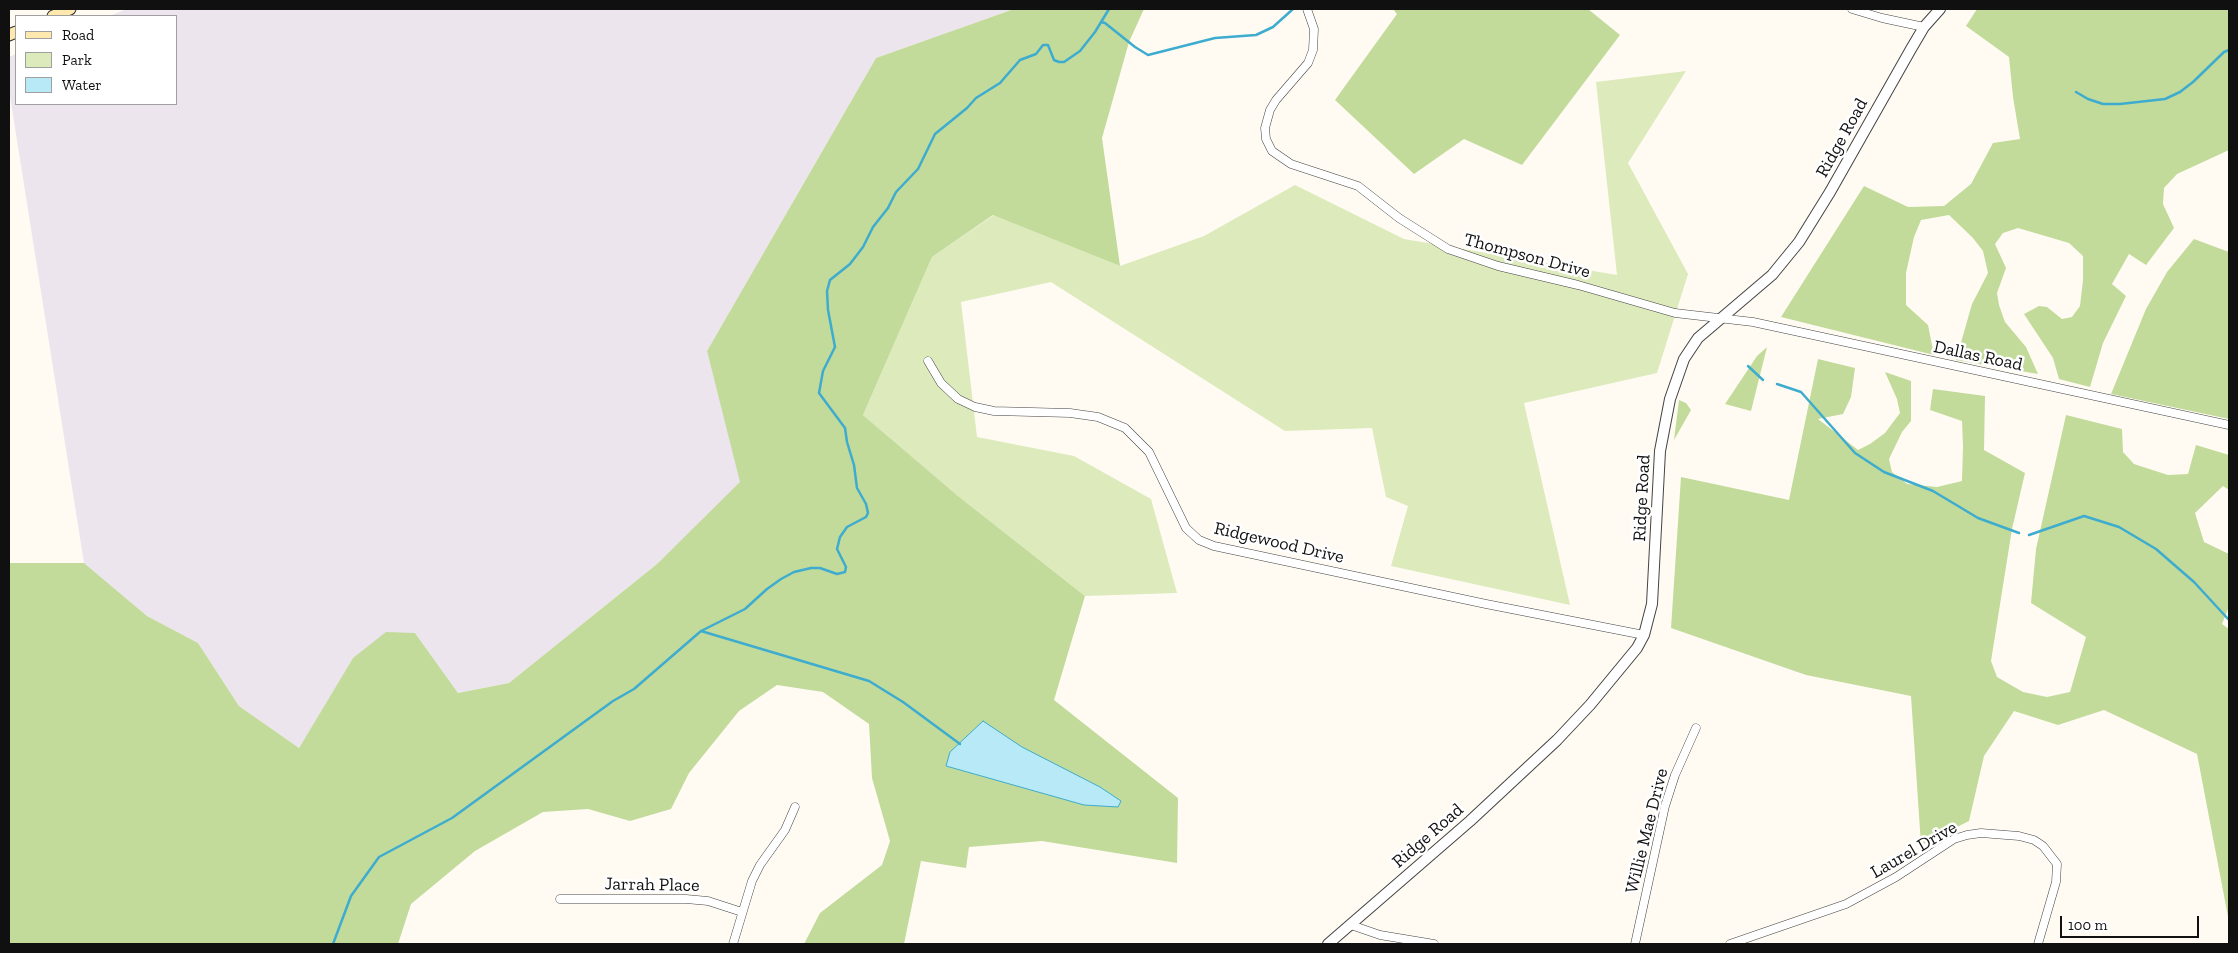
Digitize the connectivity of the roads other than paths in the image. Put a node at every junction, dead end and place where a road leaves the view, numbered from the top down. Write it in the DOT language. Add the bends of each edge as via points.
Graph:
graph roads {
  1 [pos="70,9"];
  2 [pos="1307,9"];
  3 [pos="1852,9"];
  4 [pos="1940,9"];
  5 [pos="55,15"];
  6 [pos="1924,27"];
  7 [pos="1720,318"];
  8 [pos="928,361"];
  9 [pos="2229,426"];
  10 [pos="1644,635"];
  11 [pos="1696,728"];
  12 [pos="795,807"];
  13 [pos="560,899"];
  14 [pos="742,912"];
  15 [pos="1351,925"];
  16 [pos="733,944"];
  17 [pos="1328,944"];
  18 [pos="1434,944"];
  19 [pos="1635,944"];
  20 [pos="1730,944"];
  21 [pos="2038,944"];
  1 -- 5 [label="main road"];
  2 -- 7 [label="street, Thompson Drive" via="1314,29 1310,59 1276,100 1267,118 1268,144 1275,155 1291,164 1358,186 1429,239 1463,255 1675,313"];
  3 -- 6 [label="street"];
  4 -- 6 [label="street, Ridge Road"];
  6 -- 7 [label="street, Ridge Road" via="1799,242 1772,275"];
  7 -- 9 [label="street, Dallas Road" via="1753,322"];
  7 -- 10 [label="street, Ridge Road" via="1690,348 1670,399 1660,451 1654,590"];
  8 -- 10 [label="street, Ridgewood Drive" via="941,383 975,407 1098,417 1125,428 1149,452 1186,528 1199,540 1214,546"];
  10 -- 15 [label="street, Ridge Road" via="1620,670 1557,740"];
  11 -- 19 [label="street, Willie Mae Drive" via="1665,806"];
  12 -- 14 [label="street" via="785,830 760,865"];
  13 -- 14 [label="street, Jarrah Place" via="686,899 708,901"];
  14 -- 16 [label="street"];
  15 -- 17 [label="street, Ridge Road"];
  15 -- 18 [label="street" via="1380,935"];
  20 -- 21 [label="street, Laurel Drive" via="1846,904 1896,877 1954,839 1981,833 2034,840 2057,864 2056,882"];
}
